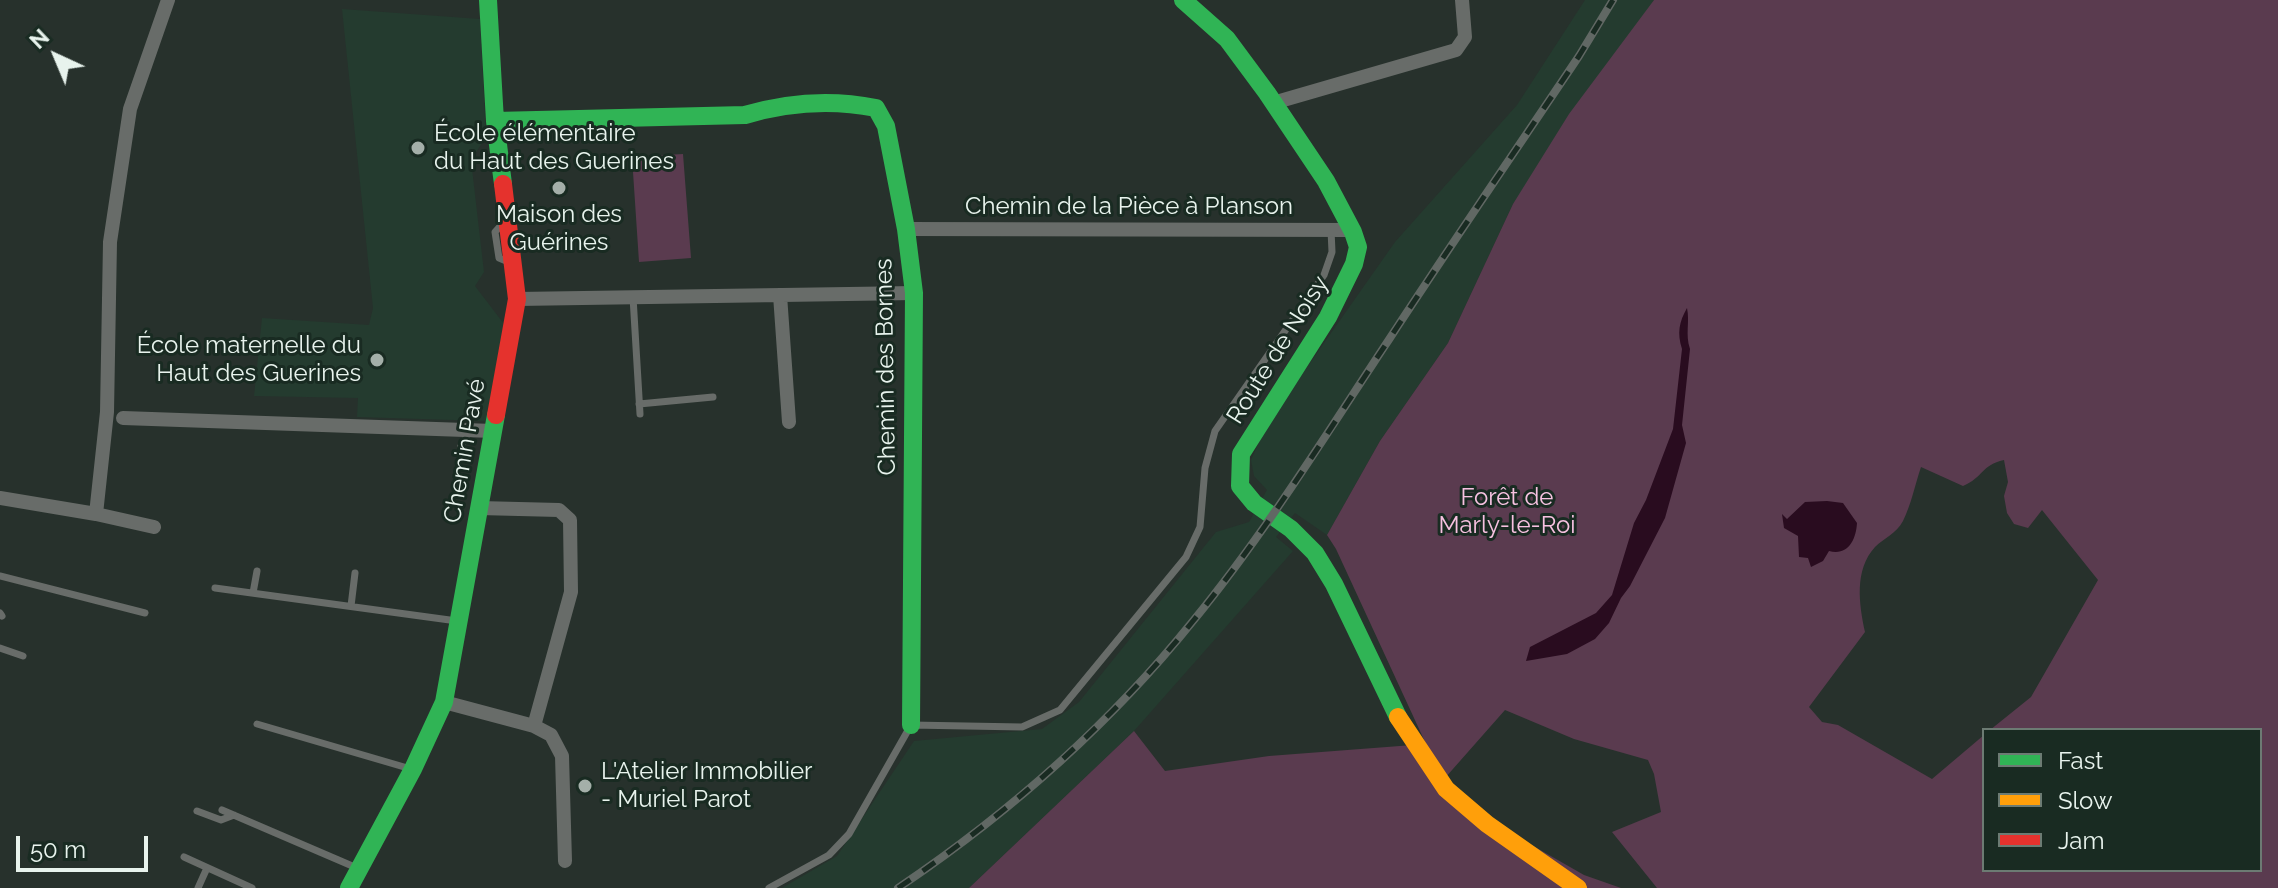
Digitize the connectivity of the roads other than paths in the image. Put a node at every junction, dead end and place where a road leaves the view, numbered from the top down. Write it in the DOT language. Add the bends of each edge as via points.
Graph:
graph roads {
  1 [pos="168,0"];
  2 [pos="488,0"];
  3 [pos="1183,0"];
  4 [pos="1462,0"];
  5 [pos="1273,103"];
  6 [pos="495,121"];
  7 [pos="906,229"];
  8 [pos="1331,230"];
  9 [pos="1352,230"];
  10 [pos="914,293"];
  11 [pos="780,295"];
  12 [pos="633,297"];
  13 [pos="517,299"];
  14 [pos="713,397"];
  15 [pos="639,404"];
  16 [pos="640,414"];
  17 [pos="123,418"];
  18 [pos="789,422"];
  19 [pos="470,430"];
  20 [pos="493,431"];
  21 [pos="461,446"];
  22 [pos="0,498"];
  23 [pos="479,508"];
  24 [pos="96,514"];
  25 [pos="154,527"];
  26 [pos="257,571"];
  27 [pos="355,573"];
  28 [pos="0,576"];
  29 [pos="215,588"];
  30 [pos="253,593"];
  31 [pos="351,606"];
  32 [pos="145,613"];
  33 [pos="459,621"];
  34 [pos="0,648"];
  35 [pos="23,656"];
  36 [pos="444,702"];
  37 [pos="257,724"];
  38 [pos="911,725"];
  39 [pos="534,726"];
  40 [pos="413,769"];
  41 [pos="222,810"];
  42 [pos="197,811"];
  43 [pos="234,815"];
  44 [pos="184,857"];
  45 [pos="565,861"];
  46 [pos="207,868"];
  47 [pos="359,869"];
  48 [pos="198,888"];
  49 [pos="252,888"];
  50 [pos="349,888"];
  51 [pos="769,888"];
  52 [pos="1578,888"];
  1 -- 24 [label="street" via="130,109 110,242 107,412"];
  2 -- 6 [label="street, Chemin Pavé"];
  3 -- 5 [label="street, Route de Noisy" via="1204,14"];
  4 -- 5 [label="street" via="1465,37 1456,50"];
  5 -- 9 [label="street, Route de Noisy"];
  6 -- 7 [label="street, Chemin des Bornes" via="745,115 771,106 847,101 876,108 886,126"];
  6 -- 13 [label="street, Chemin Pavé"];
  7 -- 8 [label="street, Chemin de la Pièce à Planson"];
  7 -- 10 [label="street, Chemin des Bornes"];
  8 -- 9 [label="street, Chemin de la Pièce à Planson"];
  8 -- 38 [label="lane" via="1332,252 1324,275 1215,431 1205,468 1200,527 1186,557 1060,710 1022,727"];
  9 -- 52 [label="street, Route de Noisy" via="1358,247 1348,283 1241,454 1240,486 1315,553 1397,715 1446,789"];
  10 -- 11 [label="street"];
  10 -- 38 [label="street, Chemin des Bornes"];
  11 -- 12 [label="street"];
  11 -- 18 [label="street"];
  12 -- 13 [label="street"];
  12 -- 15 [label="lane"];
  13 -- 20 [label="street, Chemin Pavé"];
  14 -- 15 [label="lane"];
  15 -- 16 [label="lane"];
  17 -- 19 [label="street"];
  19 -- 20 [label="street"];
  19 -- 21 [label="lane"];
  20 -- 23 [label="street, Chemin Pavé"];
  22 -- 24 [label="street"];
  23 -- 33 [label="street, Chemin Pavé"];
  23 -- 39 [label="street" via="559,510 570,520 571,592"];
  24 -- 25 [label="street"];
  26 -- 30 [label="lane"];
  27 -- 31 [label="lane"];
  28 -- 32 [label="lane"];
  29 -- 30 [label="lane"];
  30 -- 31 [label="lane"];
  31 -- 33 [label="lane"];
  33 -- 36 [label="street, Chemin Pavé"];
  34 -- 35 [label="lane"];
  36 -- 39 [label="street"];
  36 -- 40 [label="street, Chemin Pavé"];
  37 -- 40 [label="lane"];
  38 -- 51 [label="lane" via="849,834 829,855"];
  39 -- 45 [label="street" via="551,735 562,756"];
  40 -- 47 [label="street, Chemin Pavé"];
  41 -- 43 [label="lane"];
  42 -- 43 [label="lane" via="221,820"];
  43 -- 47 [label="lane"];
  44 -- 46 [label="lane"];
  46 -- 48 [label="lane"];
  46 -- 49 [label="lane"];
  47 -- 50 [label="street, Chemin Pavé"];
}
